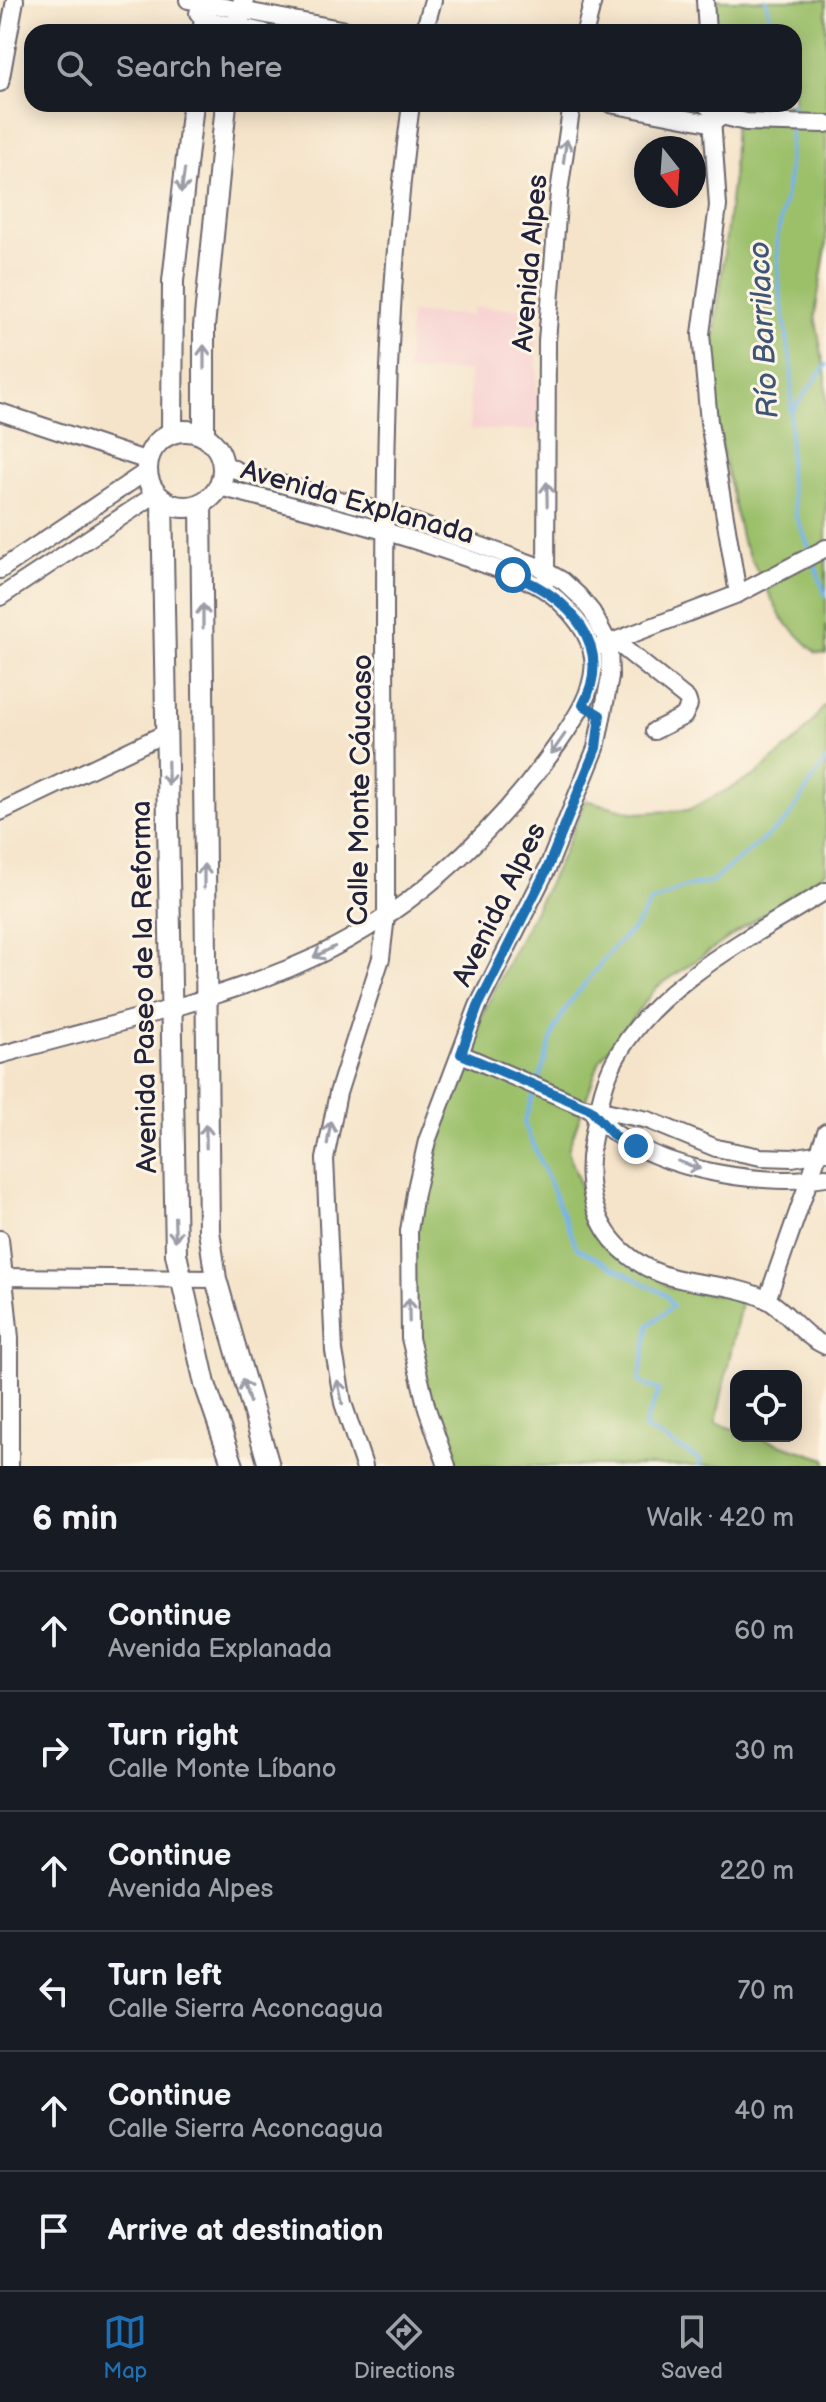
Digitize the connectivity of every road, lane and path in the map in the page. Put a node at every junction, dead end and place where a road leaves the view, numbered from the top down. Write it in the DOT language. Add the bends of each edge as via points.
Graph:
graph roads {
  1 [pos="15,0"];
  2 [pos="433,0"];
  3 [pos="593,0"];
  4 [pos="705,0"];
  5 [pos="200,9"];
  6 [pos="239,17"];
  7 [pos="294,24"];
  8 [pos="426,24"];
  9 [pos="587,24"];
  10 [pos="706,24"];
  11 [pos="0,83"];
  12 [pos="192,112"];
  13 [pos="225,112"];
  14 [pos="410,112"];
  15 [pos="571,112"];
  16 [pos="712,112"];
  17 [pos="715,112"];
  18 [pos="826,124"];
  19 [pos="0,412"];
  20 [pos="172,432"];
  21 [pos="204,435"];
  22 [pos="224,464"];
  23 [pos="147,466"];
  24 [pos="219,487"];
  25 [pos="159,496"];
  26 [pos="201,504"];
  27 [pos="388,522"];
  28 [pos="826,548"];
  29 [pos="0,570"];
  30 [pos="548,572"];
  31 [pos="543,589"];
  32 [pos="738,594"];
  33 [pos="0,597"];
  34 [pos="606,644"];
  35 [pos="583,705"];
  36 [pos="600,715"];
  37 [pos="654,731"];
  38 [pos="168,732"];
  39 [pos="0,812"];
  40 [pos="826,891"];
  41 [pos="386,916"];
  42 [pos="204,997"];
  43 [pos="170,1007"];
  44 [pos="461,1054"];
  45 [pos="0,1055"];
  46 [pos="592,1110"];
  47 [pos="826,1132"];
  48 [pos="823,1153"];
  49 [pos="826,1177"];
  50 [pos="808,1180"];
  51 [pos="0,1239"];
  52 [pos="2,1277"];
  53 [pos="216,1279"];
  54 [pos="179,1280"];
  55 [pos="767,1300"];
  56 [pos="826,1346"];
  57 [pos="10,1466"];
  58 [pos="233,1466"];
  59 [pos="269,1466"];
  60 [pos="364,1466"];
  61 [pos="447,1466"];
  1 -- 11 [label="street"];
  2 -- 8 [label="street"];
  3 -- 9 [label="street"];
  4 -- 10 [label="street"];
  5 -- 6 [label="street"];
  6 -- 7 [label="street"];
  12 -- 20 [label="main road, one-way" via="174,268"];
  21 -- 13 [label="main road, one-way" via="204,327"];
  14 -- 27 [label="street, Calle Monte Cáucaso" via="392,288"];
  30 -- 15 [label="street, Avenida Alpes, one-way" via="547,341"];
  16 -- 32 [label="street" via="718,206 701,334 709,422"];
  17 -- 18 [label="street" via="746,122"];
  19 -- 23 [label="street"];
  20 -- 21 [label="main road"];
  20 -- 23 [label="main road" via="156,443"];
  21 -- 22 [label="main road" via="221,452"];
  22 -- 24 [label="main road"];
  22 -- 27 [label="street, Avenida Explanada"];
  23 -- 25 [label="main road"];
  23 -- 29 [label="street"];
  24 -- 26 [label="main road"];
  24 -- 27 [label="street, Avenida Explanada"];
  25 -- 26 [label="main road" via="174,506"];
  25 -- 33 [label="street"];
  25 -- 38 [label="main road, Avenida Paseo de la Reforma"];
  42 -- 26 [label="main road, one-way"];
  27 -- 30 [label="street, Avenida Explanada"];
  27 -- 31 [label="street, Avenida Explanada"];
  27 -- 41 [label="street, Calle Monte Cáucaso"];
  28 -- 32 [label="street"];
  30 -- 31 [label="street, Avenida Alpes"];
  30 -- 34 [label="street" via="586,604"];
  31 -- 34 [label="street, Avenida Explanada"];
  32 -- 34 [label="street"];
  34 -- 35 [label="street"];
  34 -- 36 [label="street, Avenida Alpes" via="610,677"];
  34 -- 37 [label="street" via="687,699 684,716"];
  35 -- 36 [label="street"];
  35 -- 41 [label="street, one-way" via="542,767 479,839"];
  36 -- 44 [label="street, Avenida Alpes" via="596,748 548,867 478,1006"];
  38 -- 39 [label="street"];
  38 -- 43 [label="main road, Avenida Paseo de la Reforma, one-way"];
  40 -- 46 [label="street" via="695,975 653,1009 613,1065"];
  41 -- 42 [label="street, one-way" via="290,968"];
  60 -- 41 [label="street, Calle Monte Cáucaso, one-way" via="343,1403 334,1351 325,1159 338,1093 381,958"];
  42 -- 43 [label="street"];
  53 -- 42 [label="main road, one-way" via="209,1231"];
  43 -- 45 [label="street"];
  43 -- 54 [label="main road, Avenida Paseo de la Reforma, one-way"];
  44 -- 46 [label="street"];
  61 -- 44 [label="street, Avenida Alpes, one-way" via="410,1338 409,1231 427,1141"];
  46 -- 48 [label="street" via="648,1120 716,1148 761,1157"];
  46 -- 50 [label="street, one-way" via="614,1136 700,1169"];
  46 -- 55 [label="street" via="588,1179 599,1216 620,1248 640,1264 678,1281"];
  47 -- 48 [label="street"];
  48 -- 50 [label="street"];
  49 -- 50 [label="street"];
  50 -- 55 [label="street"];
  51 -- 52 [label="street"];
  52 -- 54 [label="street"];
  52 -- 57 [label="street" via="11,1353"];
  53 -- 54 [label="street"];
  59 -- 53 [label="main road, one-way"];
  54 -- 58 [label="main road, Avenida Paseo de la Reforma" via="205,1384"];
  55 -- 56 [label="street"];
}
